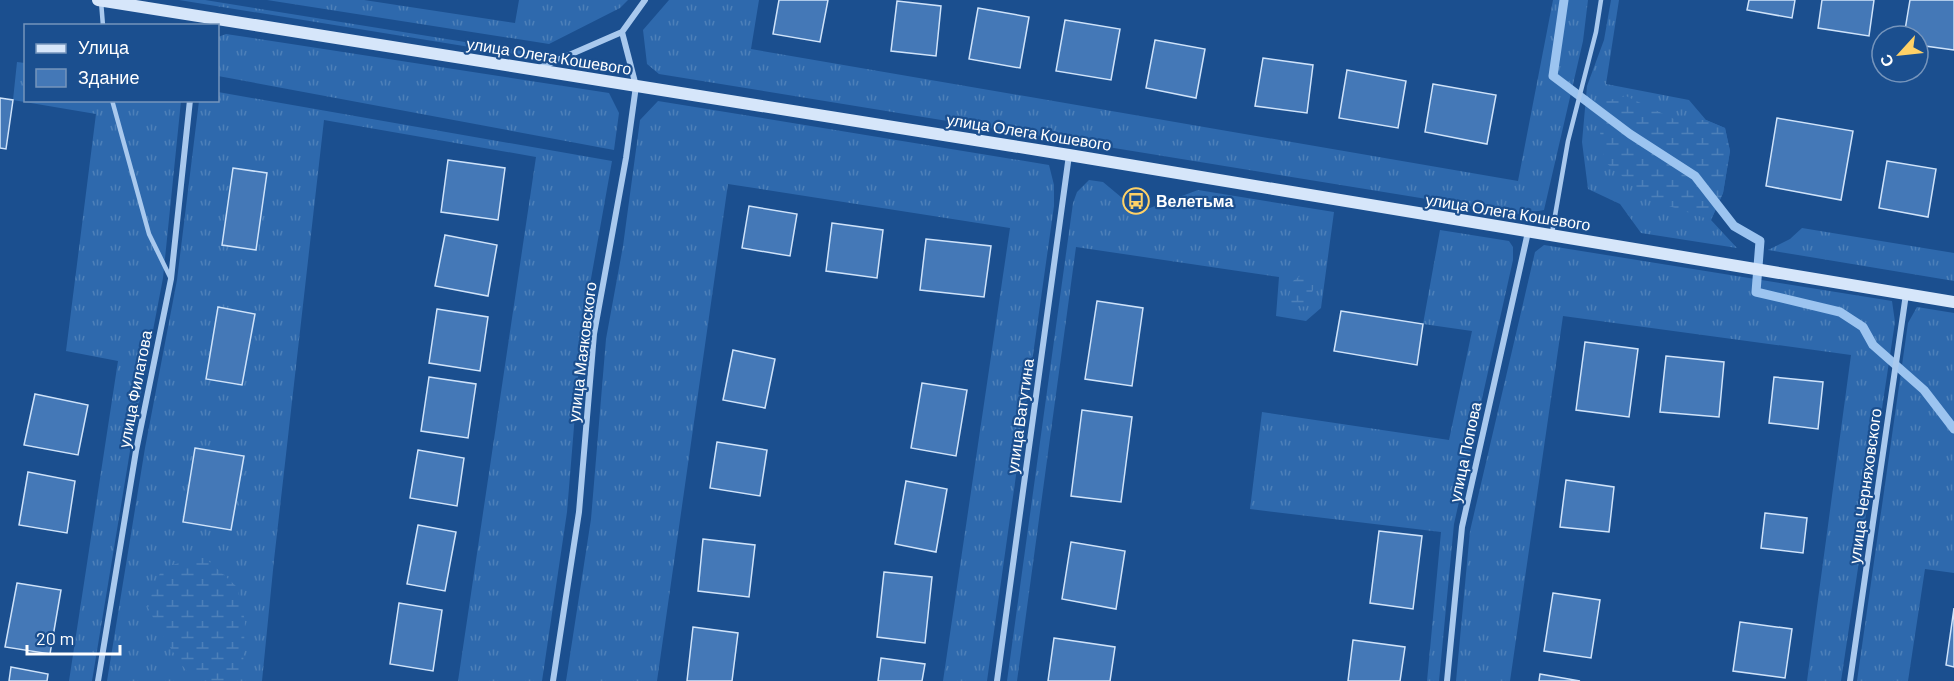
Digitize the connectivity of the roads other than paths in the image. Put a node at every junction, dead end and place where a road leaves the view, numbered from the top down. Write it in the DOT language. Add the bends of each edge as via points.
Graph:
graph roads {
  1 [pos="100,0"];
  2 [pos="645,0"];
  3 [pos="1601,0"];
  4 [pos="200,21"];
  5 [pos="103,24"];
  6 [pos="622,32"];
  7 [pos="534,70"];
  8 [pos="636,86"];
  9 [pos="113,102"];
  10 [pos="190,102"];
  11 [pos="1069,155"];
  12 [pos="1528,232"];
  13 [pos="1551,236"];
  14 [pos="171,279"];
  15 [pos="1906,294"];
  16 [pos="1954,302"];
  17 [pos="98,681"];
  18 [pos="553,681"];
  19 [pos="998,681"];
  20 [pos="1447,681"];
  21 [pos="1850,681"];
  1 -- 4 [label="street, улица Олега Кошевого"];
  1 -- 5 [label="lane"];
  2 -- 6 [label="street"];
  3 -- 13 [label="lane" via="1568,141"];
  4 -- 7 [label="street, улица Олега Кошевого"];
  6 -- 7 [label="street"];
  6 -- 8 [label="street, улица Маяковского"];
  7 -- 8 [label="street, улица Олега Кошевого"];
  8 -- 11 [label="street, улица Олега Кошевого"];
  8 -- 18 [label="street, улица Маяковского" via="594,334 579,512"];
  9 -- 14 [label="lane" via="149,234"];
  10 -- 14 [label="street, улица Филатова"];
  11 -- 12 [label="street, улица Олега Кошевого"];
  11 -- 19 [label="street, улица Ватутина"];
  12 -- 13 [label="street, улица Олега Кошевого"];
  12 -- 20 [label="street, улица Попова" via="1462,527"];
  13 -- 15 [label="street, улица Олега Кошевого"];
  14 -- 17 [label="street, улица Филатова" via="136,451"];
  15 -- 16 [label="street, улица Олега Кошевого"];
  15 -- 21 [label="street, улица Черняховского"];
}
